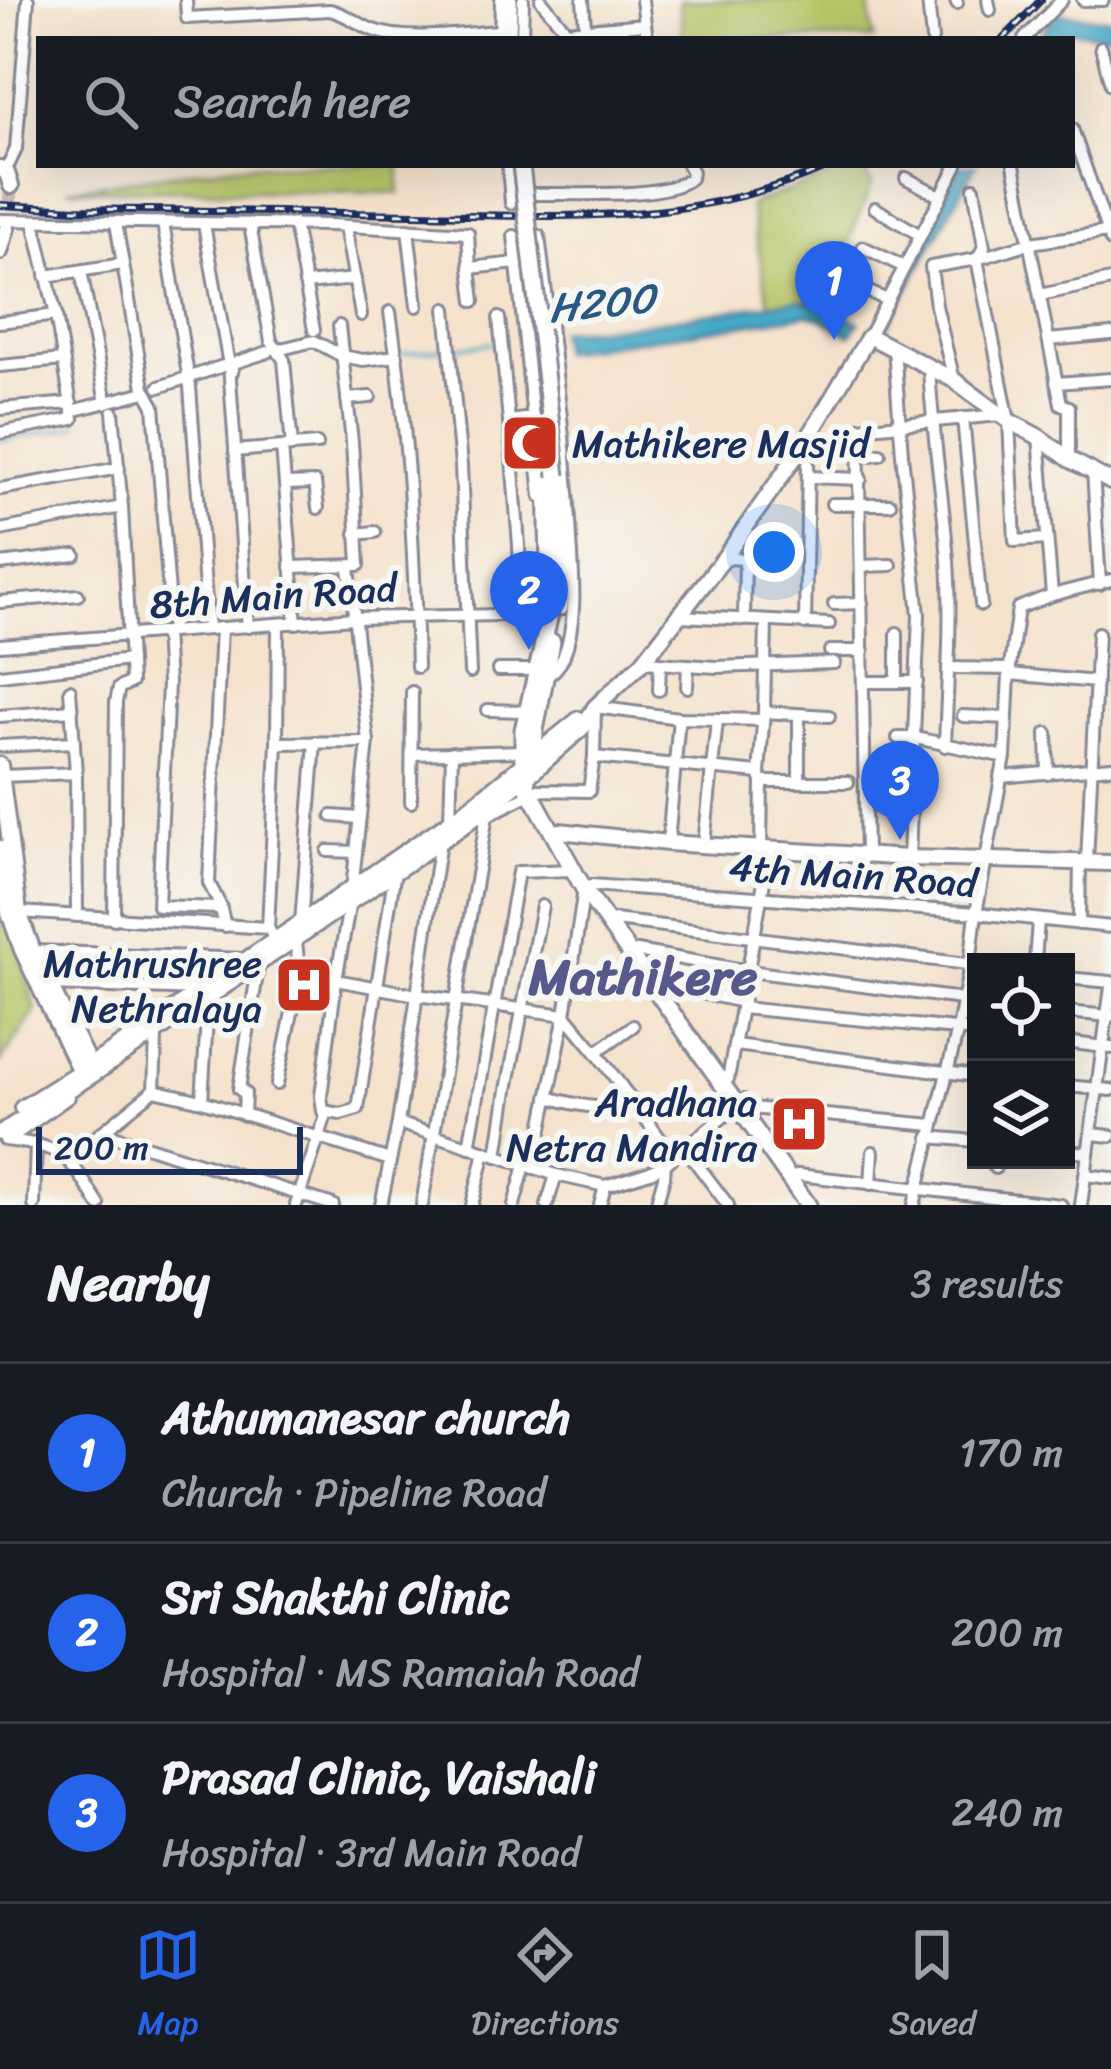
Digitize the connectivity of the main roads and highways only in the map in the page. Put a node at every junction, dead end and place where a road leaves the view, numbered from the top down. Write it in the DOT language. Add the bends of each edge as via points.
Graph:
graph roads {
  1 [pos="505,0"];
  2 [pos="521,0"];
  3 [pos="503,36"];
  4 [pos="520,36"];
  5 [pos="509,168"];
  6 [pos="521,168"];
  7 [pos="547,472"];
  8 [pos="540,674"];
  9 [pos="530,769"];
  10 [pos="587,887"];
  11 [pos="743,1104"];
  12 [pos="808,1205"];
  13 [pos="818,1205"];
  1 -- 3 [label="main road"];
  2 -- 4 [label="main road"];
  5 -- 7 [label="main road"];
  6 -- 7 [label="main road, bridge"];
  7 -- 8 [label="main road" via="550,614"];
  7 -- 8 [label="main road" via="561,539 560,610"];
  8 -- 9 [label="main road"];
  8 -- 9 [label="main road" via="525,711"];
  9 -- 10 [label="main road"];
  9 -- 10 [label="main road"];
  10 -- 11 [label="main road"];
  10 -- 11 [label="main road"];
  11 -- 12 [label="main road"];
  11 -- 13 [label="main road"];
}
